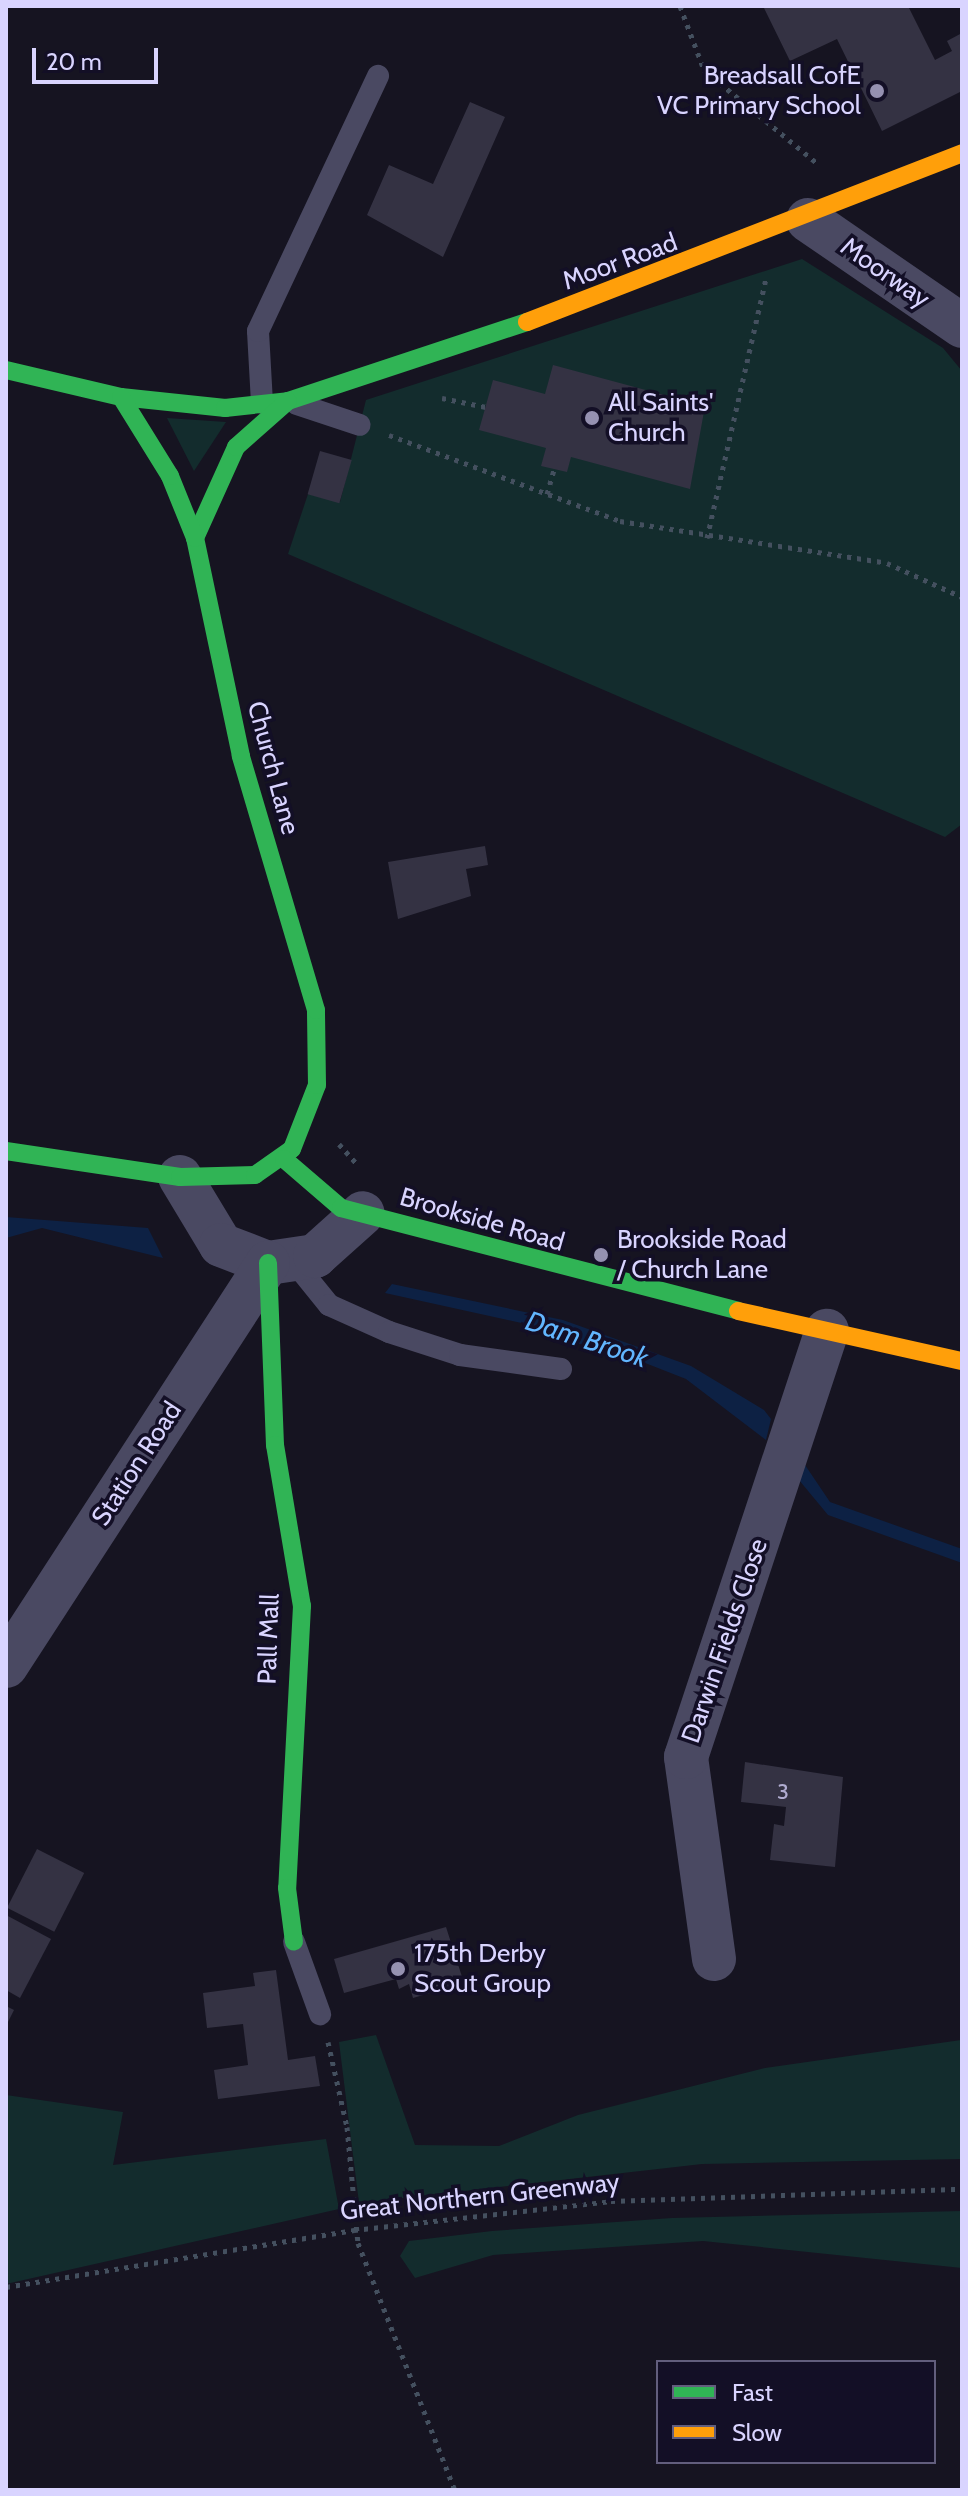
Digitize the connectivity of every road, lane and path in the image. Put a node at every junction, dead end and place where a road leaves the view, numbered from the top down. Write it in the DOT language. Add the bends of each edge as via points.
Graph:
graph roads {
  1 [pos="680,6"];
  2 [pos="378,76"];
  3 [pos="962,153"];
  4 [pos="862,197"];
  5 [pos="792,226"];
  6 [pos="962,326"];
  7 [pos="6,370"];
  8 [pos="121,397"];
  9 [pos="288,401"];
  10 [pos="262,403"];
  11 [pos="360,425"];
  12 [pos="554,469"];
  13 [pos="547,494"];
  14 [pos="195,538"];
  15 [pos="707,538"];
  16 [pos="962,597"];
  17 [pos="6,1151"];
  18 [pos="284,1159"];
  19 [pos="180,1177"];
  20 [pos="363,1213"];
  21 [pos="282,1263"];
  22 [pos="827,1331"];
  23 [pos="962,1361"];
  24 [pos="561,1369"];
  25 [pos="6,1666"];
  26 [pos="294,1942"];
  27 [pos="714,1959"];
  28 [pos="320,2014"];
  29 [pos="962,2189"];
  30 [pos="354,2230"];
  31 [pos="6,2287"];
  32 [pos="455,2490"];
  1 -- 4 [label="path" via="704,70"];
  2 -- 10 [label="lane" via="258,331"];
  3 -- 4 [label="street, Moor Road"];
  4 -- 5 [label="street, Moor Road"];
  5 -- 6 [label="street, Moorway"];
  5 -- 9 [label="street, Moor Road"];
  5 -- 15 [label="path"];
  7 -- 8 [label="street, Moor Road"];
  8 -- 10 [label="street, Moor Road" via="225,408"];
  8 -- 14 [label="street, Church Lane" via="170,476"];
  9 -- 10 [label="street, Moor Road"];
  9 -- 11 [label="lane"];
  9 -- 14 [label="street, Moor Road" via="236,447"];
  11 -- 13 [label="path"];
  12 -- 13 [label="path"];
  13 -- 15 [label="path" via="620,521"];
  14 -- 18 [label="street, Church Lane" via="241,756 316,1010 321,1050 312,1112"];
  15 -- 16 [label="path" via="887,563"];
  17 -- 19 [label="street"];
  18 -- 19 [label="street" via="255,1175"];
  18 -- 20 [label="street, Brookside Road" via="324,1199"];
  19 -- 21 [label="street" via="221,1245"];
  20 -- 21 [label="street" via="333,1246"];
  20 -- 22 [label="street, Brookside Road" via="567,1272"];
  21 -- 24 [label="lane" via="329,1305 389,1332 460,1355"];
  21 -- 25 [label="street, Station Road"];
  21 -- 26 [label="street, Pall Mall" via="275,1445 302,1606 287,1888"];
  22 -- 23 [label="street, Brookside Road"];
  22 -- 27 [label="street, Darwin Fields Close" via="686,1757"];
  26 -- 28 [label="lane, Pall Mall"];
  28 -- 30 [label="path" via="347,2127"];
  29 -- 30 [label="path, Great Northern Greenway" via="611,2201"];
  30 -- 31 [label="path, Great Northern Greenway"];
  30 -- 32 [label="path"];
}
